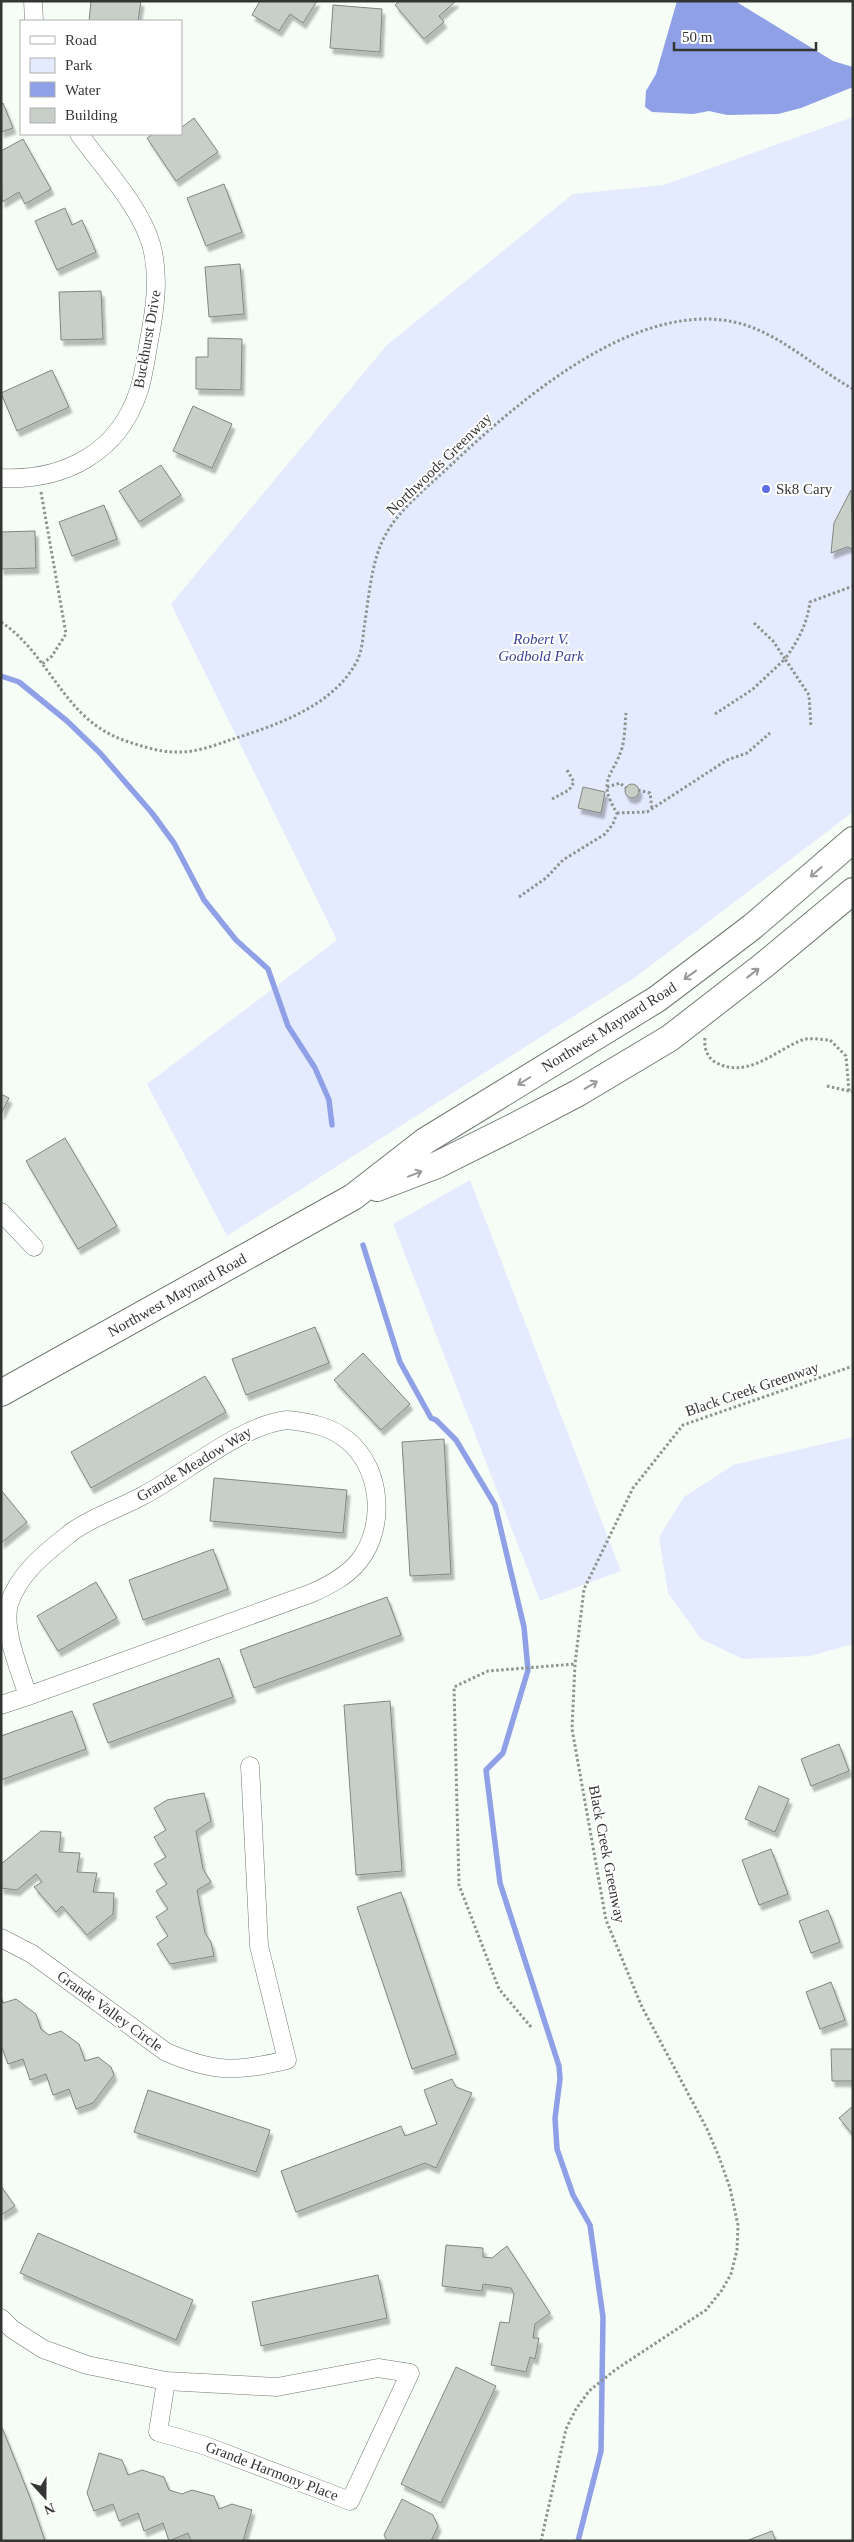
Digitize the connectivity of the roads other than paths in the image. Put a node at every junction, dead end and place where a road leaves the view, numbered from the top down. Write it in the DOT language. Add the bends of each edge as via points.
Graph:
graph roads {
  1 [pos="33,1"];
  2 [pos="34,20"];
  3 [pos="80,135"];
  4 [pos="1,478"];
  5 [pos="853,840"];
  6 [pos="853,891"];
  7 [pos="353,1197"];
  8 [pos="1,1212"];
  9 [pos="34,1247"];
  10 [pos="1,1394"];
  11 [pos="28,1696"];
  12 [pos="1,1705"];
  13 [pos="250,1766"];
  14 [pos="1,1938"];
  15 [pos="5,2329"];
  16 [pos="166,2381"];
  1 -- 2 [label="street"];
  3 -- 4 [label="street, Buckhurst Drive" via="137,214 154,257 157,285 140,389 117,430 93,454 63,470 38,478"];
  5 -- 7 [label="main road, Northwest Maynard Road, one-way" via="752,927 657,999 425,1140"];
  7 -- 6 [label="main road, Northwest Maynard Road, one-way" via="437,1165 516,1126 670,1038"];
  7 -- 10 [label="main road, Northwest Maynard Road"];
  8 -- 9 [label="street"];
  11 -- 11 [label="street, Grande Meadow Way" via="312,1593 347,1573 369,1545 378,1510 376,1491 358,1451 347,1440 319,1425 275,1422 248,1432 146,1494 75,1530 35,1563 9,1605 10,1634"];
  11 -- 12 [label="street, Grande Meadow Way"];
  13 -- 14 [label="street, Grande Valley Circle" via="259,1946 287,2060 248,2069 226,2070 166,2052 32,1954"];
  15 -- 16 [label="street, Grande Harmony Place" via="43,2349 86,2365"];
  16 -- 16 [label="street, Grande Harmony Place" via="277,2387 378,2368 410,2373 350,2501 206,2446 158,2432"];
}
